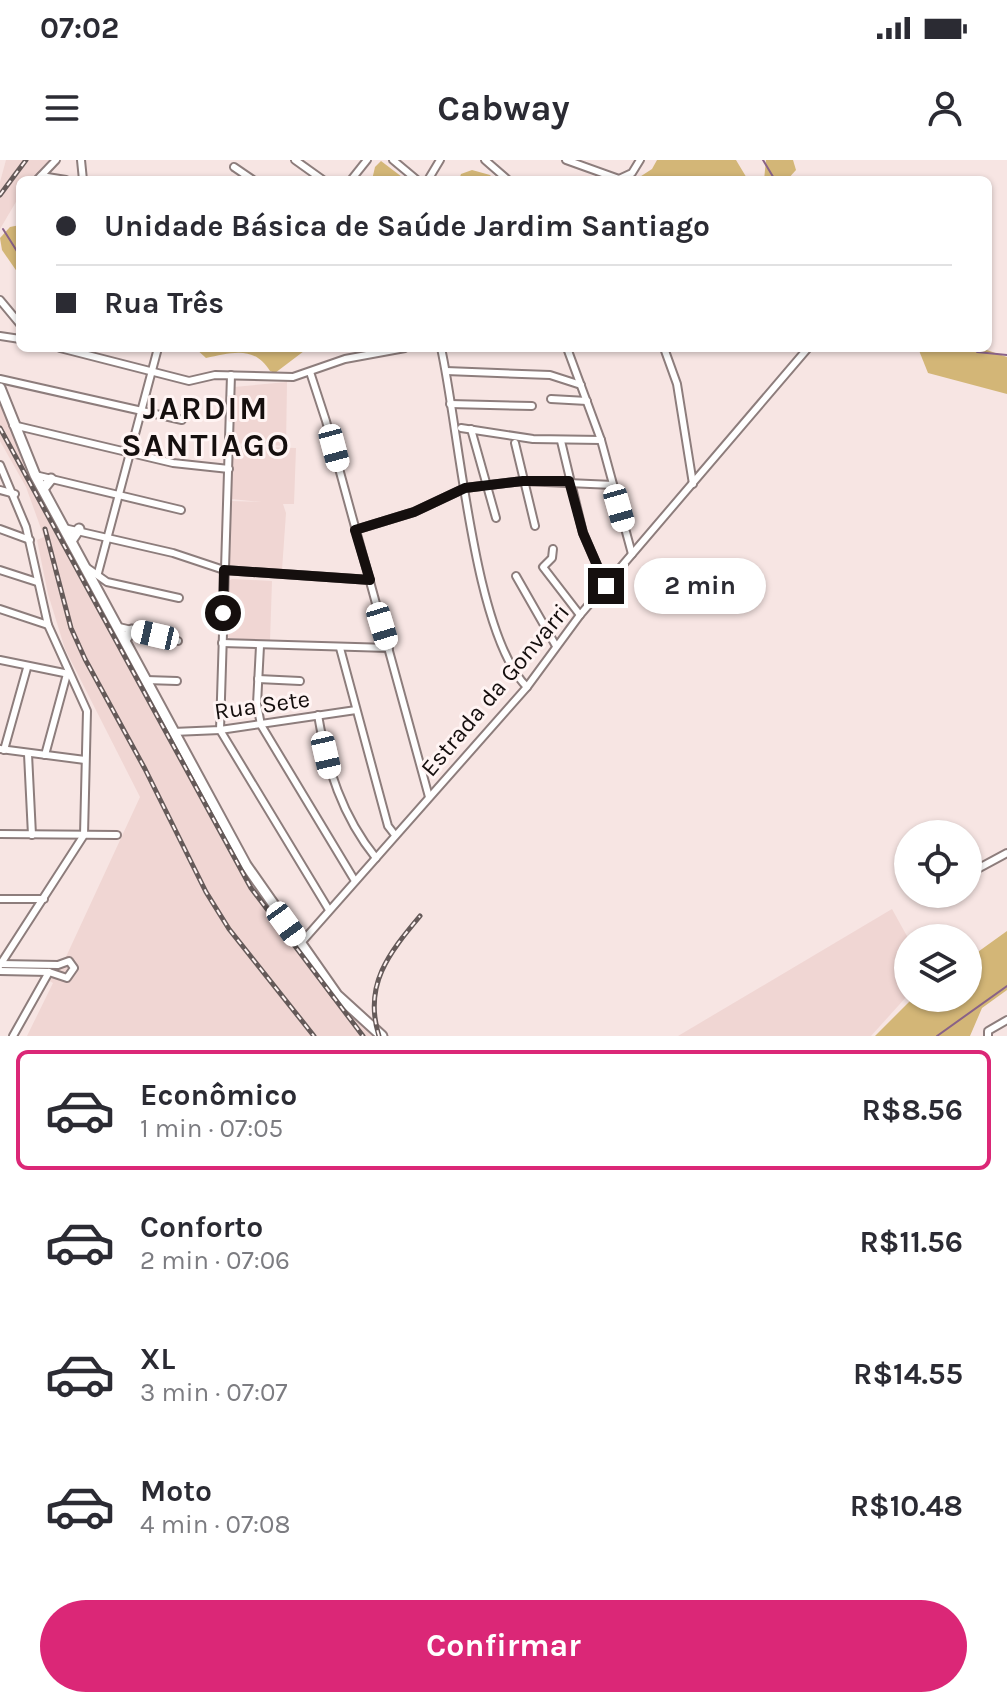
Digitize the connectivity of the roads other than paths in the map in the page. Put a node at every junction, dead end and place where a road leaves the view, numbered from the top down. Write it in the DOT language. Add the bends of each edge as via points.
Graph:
graph roads {
  1 [pos="56,160"];
  2 [pos="295,160"];
  3 [pos="393,160"];
  4 [pos="485,160"];
  5 [pos="566,160"];
  6 [pos="640,160"];
  7 [pos="234,167"];
  8 [pos="41,176"];
  9 [pos="247,176"];
  10 [pos="317,176"];
  11 [pos="412,176"];
  12 [pos="503,176"];
  13 [pos="611,176"];
  14 [pos="626,176"];
  15 [pos="0,300"];
  16 [pos="16,319"];
  17 [pos="75,352"];
  18 [pos="157,352"];
  19 [pos="383,352"];
  20 [pos="442,352"];
  21 [pos="569,352"];
  22 [pos="665,352"];
  23 [pos="805,352"];
  24 [pos="446,371"];
  25 [pos="152,372"];
  26 [pos="310,372"];
  27 [pos="231,375"];
  28 [pos="0,379"];
  29 [pos="582,385"];
  30 [pos="0,388"];
  31 [pos="551,399"];
  32 [pos="587,401"];
  33 [pos="450,404"];
  34 [pos="532,406"];
  35 [pos="142,412"];
  36 [pos="182,420"];
  37 [pos="13,425"];
  38 [pos="461,428"];
  39 [pos="471,429"];
  40 [pos="601,440"];
  41 [pos="561,441"];
  42 [pos="515,443"];
  43 [pos="131,453"];
  44 [pos="0,465"];
  45 [pos="229,469"];
  46 [pos="35,475"];
  47 [pos="51,479"];
  48 [pos="523,481"];
  49 [pos="569,481"];
  50 [pos="693,484"];
  51 [pos="613,485"];
  52 [pos="487,487"];
  53 [pos="465,488"];
  54 [pos="43,489"];
  55 [pos="0,490"];
  56 [pos="15,494"];
  57 [pos="120,494"];
  58 [pos="181,510"];
  59 [pos="496,518"];
  60 [pos="535,526"];
  61 [pos="64,528"];
  62 [pos="0,529"];
  63 [pos="79,529"];
  64 [pos="355,530"];
  65 [pos="108,536"];
  66 [pos="30,540"];
  67 [pos="71,541"];
  68 [pos="553,549"];
  69 [pos="632,554"];
  70 [pos="0,570"];
  71 [pos="224,570"];
  72 [pos="516,576"];
  73 [pos="98,577"];
  74 [pos="370,580"];
  75 [pos="37,582"];
  76 [pos="606,586"];
  77 [pos="179,598"];
  78 [pos="0,609"];
  79 [pos="580,615"];
  80 [pos="48,625"];
  81 [pos="119,627"];
  82 [pos="132,630"];
  83 [pos="125,640"];
  84 [pos="178,641"];
  85 [pos="222,643"];
  86 [pos="260,646"];
  87 [pos="556,646"];
  88 [pos="340,648"];
  89 [pos="389,648"];
  90 [pos="0,660"];
  91 [pos="27,668"];
  92 [pos="68,674"];
  93 [pos="258,679"];
  94 [pos="146,680"];
  95 [pos="177,681"];
  96 [pos="300,681"];
  97 [pos="527,687"];
  98 [pos="356,710"];
  99 [pos="318,715"];
  100 [pos="261,725"];
  101 [pos="220,730"];
  102 [pos="173,732"];
  103 [pos="2,749"];
  104 [pos="28,754"];
  105 [pos="45,755"];
  106 [pos="85,760"];
  107 [pos="429,797"];
  108 [pos="0,834"];
  109 [pos="32,835"];
  110 [pos="84,835"];
  111 [pos="117,835"];
  112 [pos="395,835"];
  113 [pos="1007,853"];
  114 [pos="376,858"];
  115 [pos="982,866"];
  116 [pos="355,881"];
  117 [pos="0,899"];
  118 [pos="44,899"];
  119 [pos="329,910"];
  120 [pos="300,944"];
  121 [pos="0,964"];
  122 [pos="0,971"];
  123 [pos="49,972"];
  124 [pos="1007,1020"];
  125 [pos="13,1036"];
  126 [pos="382,1036"];
  127 [pos="988,1036"];
  1 -- 8 [label="street"];
  2 -- 10 [label="street"];
  3 -- 11 [label="street"];
  4 -- 12 [label="street"];
  5 -- 13 [label="street"];
  6 -- 14 [label="street"];
  7 -- 9 [label="street"];
  15 -- 16 [label="street"];
  17 -- 25 [label="street"];
  18 -- 25 [label="street"];
  19 -- 26 [label="street"];
  20 -- 24 [label="street"];
  21 -- 29 [label="street"];
  22 -- 50 [label="street" via="677,384"];
  23 -- 50 [label="street, Estrada da Gonvarri"];
  24 -- 29 [label="street" via="550,375"];
  24 -- 33 [label="street"];
  25 -- 27 [label="street" via="189,381"];
  25 -- 35 [label="street"];
  26 -- 27 [label="street" via="273,378"];
  26 -- 64 [label="street"];
  27 -- 45 [label="street"];
  28 -- 35 [label="street"];
  29 -- 32 [label="street"];
  30 -- 37 [label="main road"];
  31 -- 32 [label="street"];
  32 -- 40 [label="street"];
  33 -- 34 [label="street"];
  33 -- 53 [label="street"];
  35 -- 36 [label="street"];
  35 -- 43 [label="street"];
  37 -- 43 [label="street"];
  37 -- 46 [label="main road"];
  38 -- 39 [label="street"];
  39 -- 41 [label="street"];
  39 -- 52 [label="street"];
  40 -- 41 [label="street"];
  40 -- 51 [label="street"];
  41 -- 49 [label="street"];
  42 -- 48 [label="street"];
  43 -- 45 [label="street"];
  43 -- 57 [label="street"];
  44 -- 56 [label="street"];
  45 -- 71 [label="street"];
  46 -- 47 [label="street"];
  46 -- 54 [label="main road"];
  47 -- 54 [label="main road"];
  47 -- 57 [label="street"];
  48 -- 49 [label="street"];
  48 -- 52 [label="street"];
  48 -- 60 [label="street"];
  49 -- 51 [label="street"];
  49 -- 76 [label="street" via="583,533"];
  50 -- 69 [label="street, Estrada da Gonvarri"];
  51 -- 69 [label="street"];
  52 -- 53 [label="street"];
  52 -- 59 [label="street"];
  53 -- 64 [label="street" via="414,512"];
  53 -- 97 [label="street" via="500,640"];
  54 -- 61 [label="main road"];
  55 -- 56 [label="street"];
  56 -- 66 [label="street"];
  57 -- 58 [label="street"];
  57 -- 65 [label="street"];
  61 -- 63 [label="street"];
  61 -- 67 [label="main road"];
  62 -- 66 [label="street"];
  63 -- 65 [label="street"];
  63 -- 67 [label="main road"];
  64 -- 74 [label="street"];
  65 -- 71 [label="street"];
  65 -- 73 [label="street"];
  66 -- 75 [label="street"];
  67 -- 73 [label="main road"];
  68 -- 79 [label="street" via="543,567"];
  69 -- 76 [label="street, Estrada da Gonvarri"];
  70 -- 75 [label="street"];
  71 -- 74 [label="street"];
  71 -- 85 [label="street"];
  72 -- 87 [label="street"];
  73 -- 77 [label="street"];
  73 -- 81 [label="main road"];
  74 -- 89 [label="street"];
  75 -- 80 [label="street"];
  76 -- 79 [label="street, Estrada da Gonvarri"];
  78 -- 80 [label="street"];
  79 -- 87 [label="street, Estrada da Gonvarri"];
  80 -- 92 [label="street"];
  81 -- 82 [label="street"];
  81 -- 83 [label="main road"];
  82 -- 83 [label="main road"];
  82 -- 84 [label="street"];
  83 -- 94 [label="main road"];
  85 -- 86 [label="street"];
  85 -- 101 [label="street"];
  86 -- 88 [label="street"];
  86 -- 93 [label="street"];
  87 -- 97 [label="street, Estrada da Gonvarri"];
  88 -- 89 [label="street"];
  88 -- 98 [label="street"];
  89 -- 107 [label="street"];
  90 -- 91 [label="street"];
  91 -- 92 [label="street"];
  91 -- 103 [label="street"];
  92 -- 105 [label="street"];
  92 -- 106 [label="street" via="86,706"];
  93 -- 96 [label="street"];
  93 -- 100 [label="street"];
  94 -- 95 [label="street"];
  94 -- 102 [label="main road"];
  97 -- 107 [label="street, Estrada da Gonvarri"];
  98 -- 99 [label="street, Rua Sete"];
  98 -- 112 [label="street" via="388,826"];
  99 -- 100 [label="street, Rua Sete"];
  99 -- 114 [label="street" via="332,780 360,838"];
  100 -- 101 [label="street, Rua Sete"];
  100 -- 116 [label="street"];
  101 -- 102 [label="street, Rua Sete"];
  101 -- 119 [label="street"];
  102 -- 120 [label="main road" via="246,865"];
  103 -- 104 [label="street"];
  104 -- 105 [label="street"];
  104 -- 109 [label="street"];
  105 -- 106 [label="street"];
  106 -- 110 [label="street"];
  107 -- 112 [label="street, Estrada da Gonvarri"];
  108 -- 109 [label="street"];
  109 -- 110 [label="street"];
  110 -- 111 [label="street"];
  110 -- 118 [label="street"];
  112 -- 114 [label="street, Estrada da Gonvarri"];
  113 -- 115 [label="street"];
  114 -- 116 [label="street, Estrada da Gonvarri"];
  116 -- 119 [label="street, Estrada da Gonvarri"];
  117 -- 118 [label="street"];
  118 -- 121 [label="street"];
  119 -- 120 [label="street, Estrada da Gonvarri"];
  120 -- 126 [label="main road" via="349,1009"];
  121 -- 123 [label="street" via="69,961 74,968 67,978"];
  122 -- 123 [label="street"];
  123 -- 125 [label="street"];
  124 -- 127 [label="street"];
}
